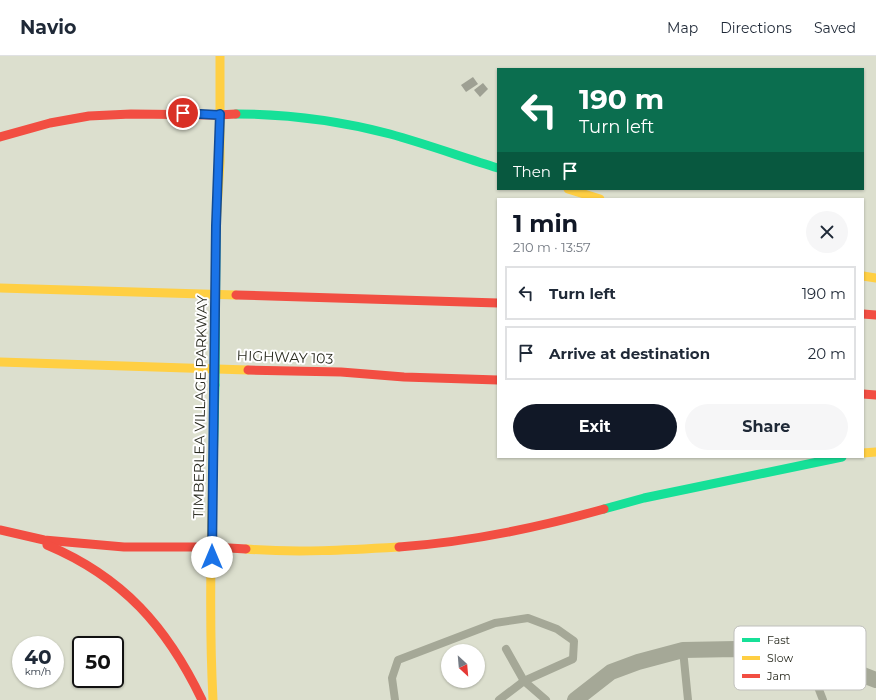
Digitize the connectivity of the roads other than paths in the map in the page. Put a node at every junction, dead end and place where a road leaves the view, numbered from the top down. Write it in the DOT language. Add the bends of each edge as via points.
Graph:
graph roads {
  1 [pos="220,56"];
  2 [pos="220,114"];
  3 [pos="0,137"];
  4 [pos="497,168"];
  5 [pos="571,190"];
  6 [pos="597,198"];
  7 [pos="864,276"];
  8 [pos="876,278"];
  9 [pos="0,288"];
  10 [pos="497,303"];
  11 [pos="864,314"];
  12 [pos="876,315"];
  13 [pos="0,362"];
  14 [pos="497,380"];
  15 [pos="864,394"];
  16 [pos="876,395"];
  17 [pos="876,452"];
  18 [pos="864,453"];
  19 [pos="837,458"];
  20 [pos="0,530"];
  21 [pos="24,536"];
  22 [pos="212,548"];
  23 [pos="506,649"];
  24 [pos="683,650"];
  25 [pos="734,650"];
  26 [pos="866,676"];
  27 [pos="876,680"];
  28 [pos="524,681"];
  29 [pos="819,690"];
  30 [pos="202,700"];
  31 [pos="213,700"];
  32 [pos="395,700"];
  33 [pos="499,700"];
  34 [pos="546,700"];
  35 [pos="575,700"];
  36 [pos="688,700"];
  37 [pos="823,700"];
  1 -- 2 [label="main road, TIMBERLEA VILLAGE PARKWAY"];
  2 -- 3 [label="main road" via="101,115 33,126"];
  2 -- 4 [label="main road" via="268,114 389,134"];
  2 -- 22 [label="main road, TIMBERLEA VILLAGE PARKWAY, bridge"];
  5 -- 6 [label="main road"];
  7 -- 8 [label="main road"];
  9 -- 10 [label="main road"];
  11 -- 12 [label="main road"];
  13 -- 14 [label="main road, HIGHWAY 103"];
  15 -- 16 [label="main road"];
  17 -- 18 [label="main road"];
  19 -- 22 [label="main road" via="644,498 557,522 443,543 327,551"];
  20 -- 21 [label="main road"];
  21 -- 22 [label="main road" via="124,547"];
  21 -- 30 [label="main road" via="92,568 127,595 149,616 168,640 192,678"];
  22 -- 31 [label="main road, TIMBERLEA VILLAGE PARKWAY" via="210,649"];
  23 -- 28 [label="lane"];
  24 -- 25 [label="street"];
  24 -- 35 [label="street" via="611,672"];
  24 -- 36 [label="lane"];
  26 -- 27 [label="street"];
  28 -- 32 [label="lane" via="573,659 574,641 557,629 528,618 495,623 398,660 392,678"];
  28 -- 33 [label="lane"];
  28 -- 34 [label="lane"];
  29 -- 37 [label="lane"];
}
